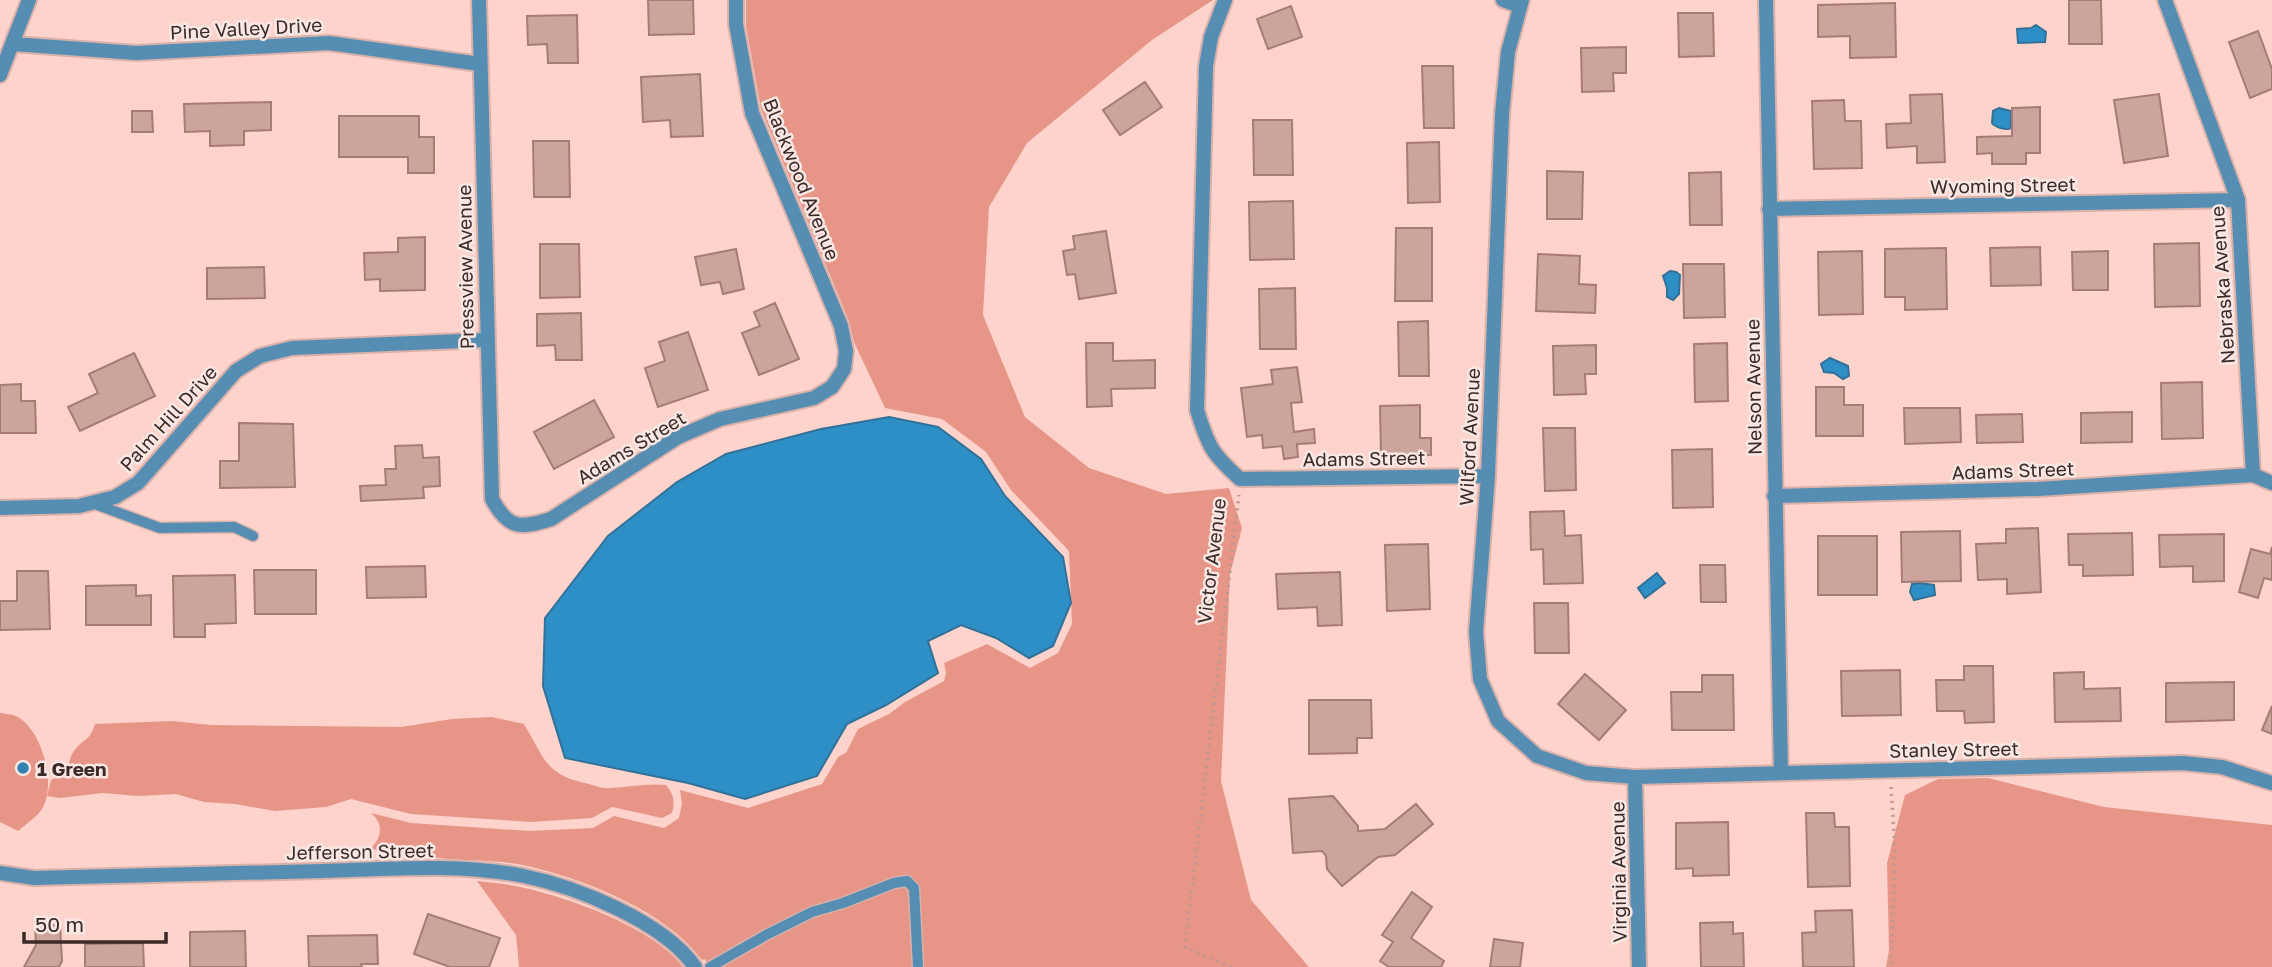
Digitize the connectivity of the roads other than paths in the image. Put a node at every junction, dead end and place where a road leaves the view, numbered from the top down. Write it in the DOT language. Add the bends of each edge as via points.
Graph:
graph roads {
  1 [pos="29,0"];
  2 [pos="479,0"];
  3 [pos="736,0"];
  4 [pos="1225,0"];
  5 [pos="1503,0"];
  6 [pos="1766,0"];
  7 [pos="2165,0"];
  8 [pos="1520,3"];
  9 [pos="13,44"];
  10 [pos="480,64"];
  11 [pos="0,75"];
  12 [pos="2238,200"];
  13 [pos="1769,209"];
  14 [pos="486,340"];
  15 [pos="844,369"];
  16 [pos="2253,475"];
  17 [pos="1488,476"];
  18 [pos="1240,480"];
  19 [pos="2272,483"];
  20 [pos="1774,496"];
  21 [pos="91,503"];
  22 [pos="0,508"];
  23 [pos="512,525"];
  24 [pos="253,536"];
  25 [pos="1781,773"];
  26 [pos="1635,777"];
  27 [pos="2272,783"];
  28 [pos="0,873"];
  29 [pos="695,967"];
  30 [pos="710,967"];
  31 [pos="918,967"];
  32 [pos="1639,967"];
  1 -- 9 [label="street"];
  2 -- 10 [label="street, Pressview Avenue"];
  3 -- 15 [label="street, Blackwood Avenue" via="752,113 841,326"];
  4 -- 18 [label="street, Victor Avenue" via="1206,66 1197,410 1207,443"];
  5 -- 8 [label="street"];
  6 -- 13 [label="street, Nelson Avenue"];
  7 -- 12 [label="street, Nebraska Avenue"];
  8 -- 17 [label="street, Wilford Avenue" via="1508,52 1502,114"];
  9 -- 10 [label="street, Pine Valley Drive" via="136,52 329,43"];
  9 -- 11 [label="street"];
  10 -- 14 [label="street, Pressview Avenue"];
  12 -- 13 [label="street, Wyoming Street"];
  12 -- 16 [label="street, Nebraska Avenue"];
  13 -- 20 [label="street, Nelson Avenue"];
  14 -- 21 [label="street, Palm Hill Drive" via="292,348 260,356 236,371 138,483 115,497"];
  14 -- 23 [label="street, Pressview Avenue" via="492,499"];
  15 -- 23 [label="street, Adams Street" via="832,387 814,398 720,419 678,437 551,519"];
  16 -- 19 [label="street"];
  16 -- 20 [label="street, Adams Street" via="2038,489"];
  17 -- 18 [label="street, Adams Street"];
  17 -- 26 [label="street, Wilford Avenue" via="1476,632 1480,679 1498,720 1537,756 1586,773"];
  20 -- 25 [label="street, Nelson Avenue"];
  21 -- 22 [label="street, Palm Hill Drive"];
  21 -- 24 [label="lane" via="160,528 234,527"];
  25 -- 26 [label="street, Stanley Street"];
  25 -- 27 [label="street, Stanley Street" via="2183,763 2222,767"];
  26 -- 32 [label="street, Virginia Avenue"];
  28 -- 29 [label="street, Jefferson Street" via="34,878 395,869 478,870 523,876 623,911 655,929"];
  30 -- 31 [label="lane" via="812,912 907,881 914,888"];
}
